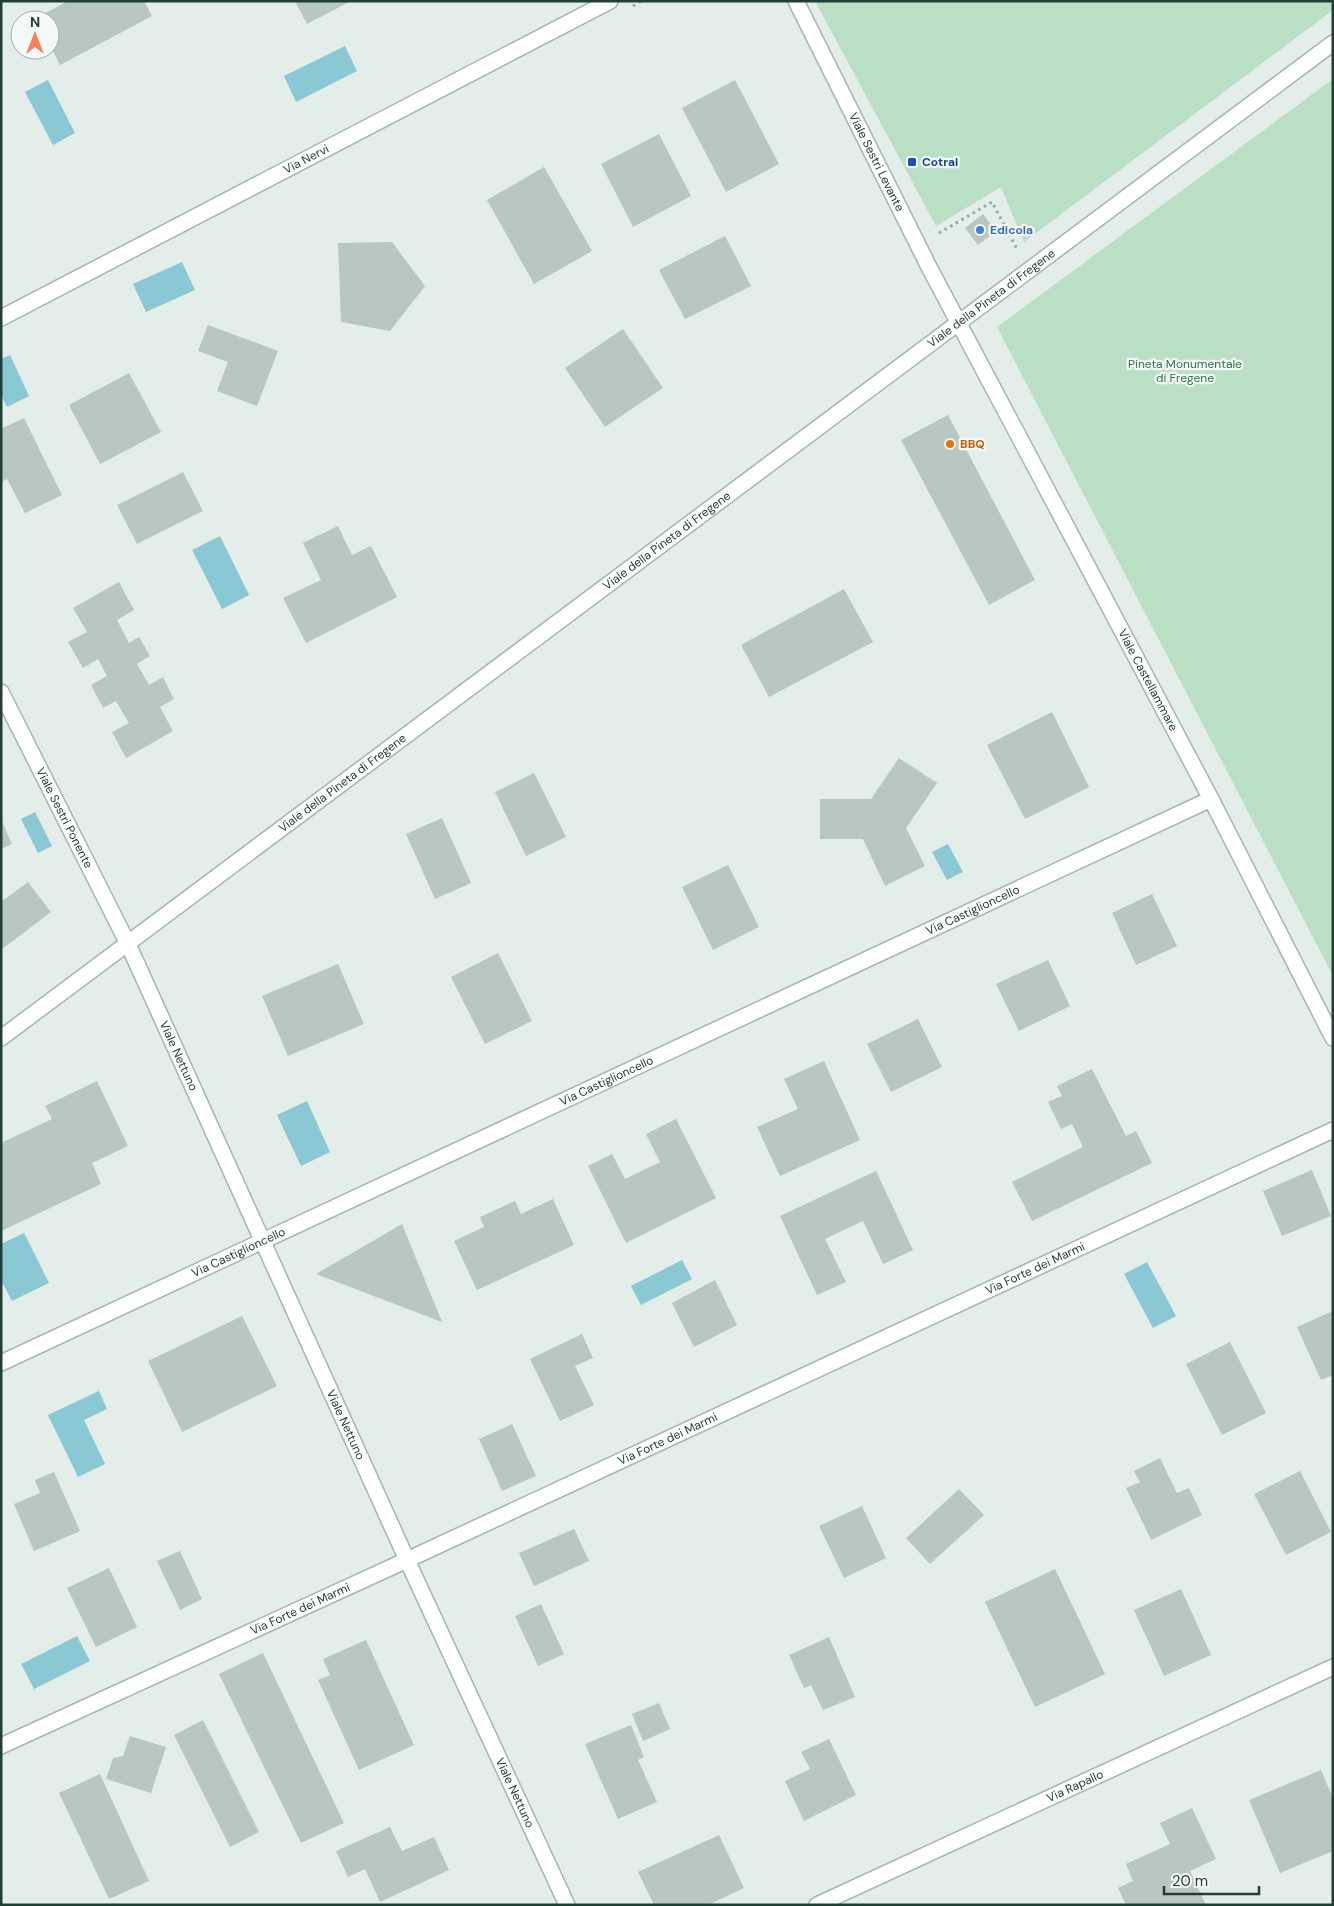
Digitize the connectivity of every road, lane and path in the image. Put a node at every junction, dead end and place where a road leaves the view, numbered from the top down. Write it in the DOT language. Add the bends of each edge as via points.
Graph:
graph roads {
  1 [pos="610,1"];
  2 [pos="796,1"];
  3 [pos="1333,43"];
  4 [pos="938,234"];
  5 [pos="1028,271"];
  6 [pos="1,318"];
  7 [pos="959,323"];
  8 [pos="1,692"];
  9 [pos="1210,799"];
  10 [pos="128,944"];
  11 [pos="1,1038"];
  12 [pos="1333,1038"];
  13 [pos="1333,1130"];
  14 [pos="263,1242"];
  15 [pos="1,1363"];
  16 [pos="407,1560"];
  17 [pos="1333,1667"];
  18 [pos="1,1746"];
  19 [pos="567,1905"];
  20 [pos="817,1905"];
  1 -- 6 [label="street, Via Nervi"];
  2 -- 7 [label="street, Viale Sestri Levante"];
  3 -- 5 [label="street, Viale della Pineta di Fregene"];
  4 -- 5 [label="path" via="992,202"];
  5 -- 7 [label="street, Viale della Pineta di Fregene"];
  7 -- 9 [label="street, Viale Castellammare"];
  7 -- 10 [label="street, Viale della Pineta di Fregene"];
  8 -- 10 [label="street, Viale Sestri Ponente"];
  9 -- 12 [label="street, Viale Castellammare"];
  9 -- 14 [label="street, Via Castiglioncello"];
  10 -- 11 [label="street, Viale della Pineta di Fregene"];
  10 -- 14 [label="street, Viale Nettuno"];
  13 -- 16 [label="street, Via Forte dei Marmi"];
  14 -- 15 [label="street, Via Castiglioncello"];
  14 -- 16 [label="street, Viale Nettuno"];
  16 -- 18 [label="street, Via Forte dei Marmi"];
  16 -- 19 [label="street, Viale Nettuno"];
  17 -- 20 [label="street, Via Rapallo"];
}
